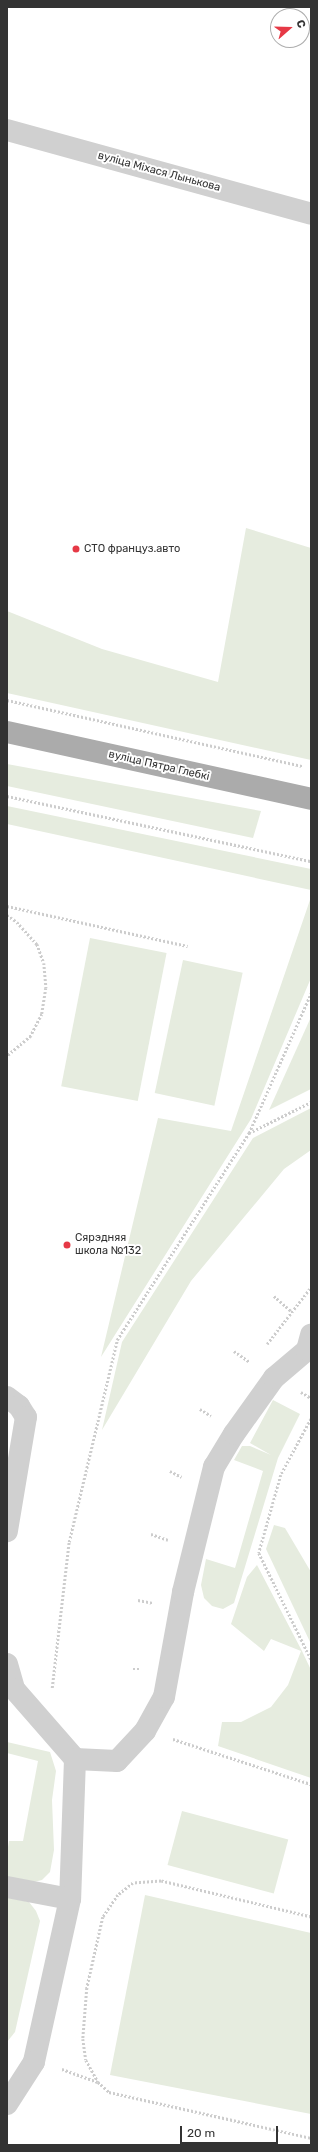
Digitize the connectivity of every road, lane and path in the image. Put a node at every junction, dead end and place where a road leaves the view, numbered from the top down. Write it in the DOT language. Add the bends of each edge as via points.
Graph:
graph roads {
  1 [pos="7,130"];
  2 [pos="311,214"];
  3 [pos="7,700"];
  4 [pos="7,732"];
  5 [pos="311,768"];
  6 [pos="7,796"];
  7 [pos="311,799"];
  8 [pos="311,861"];
  9 [pos="7,906"];
  10 [pos="7,915"];
  11 [pos="188,946"];
  12 [pos="311,993"];
  13 [pos="7,1056"];
  14 [pos="311,1102"];
  15 [pos="249,1133"];
  16 [pos="274,1296"];
  17 [pos="291,1311"];
  18 [pos="310,1347"];
  19 [pos="7,1397"];
  20 [pos="311,1419"];
  21 [pos="7,1531"];
  22 [pos="311,1659"];
  23 [pos="7,1664"];
  24 [pos="48,1729"];
  25 [pos="145,1731"];
  26 [pos="75,1759"];
  27 [pos="311,1784"];
  28 [pos="7,1887"];
  29 [pos="70,1899"];
  30 [pos="311,1917"];
  31 [pos="34,2062"];
  32 [pos="98,2082"];
  33 [pos="7,2104"];
  34 [pos="311,2138"];
  1 -- 2 [label="street, вуліца Міхася Лынькова"];
  3 -- 5 [label="path"];
  4 -- 7 [label="main road, вуліца Пятра Глебкі"];
  6 -- 8 [label="path"];
  9 -- 11 [label="path"];
  10 -- 13 [label="path" via="37,944 44,963 46,988 42,1014 31,1036"];
  12 -- 15 [label="path"];
  14 -- 15 [label="path"];
  15 -- 24 [label="path" via="118,1340 69,1542"];
  16 -- 17 [label="path"];
  18 -- 25 [label="street" via="274,1378 214,1467 183,1592 164,1697"];
  19 -- 21 [label="street" via="19,1406 26,1417"];
  20 -- 22 [label="path" via="281,1474 259,1553"];
  23 -- 24 [label="street" via="14,1689"];
  24 -- 26 [label="street"];
  25 -- 26 [label="street" via="117,1761"];
  25 -- 27 [label="path"];
  26 -- 29 [label="street"];
  28 -- 29 [label="street"];
  29 -- 31 [label="street"];
  30 -- 32 [label="path" via="161,1881 133,1883 118,1895 104,1917 87,1988 82,2039 86,2060"];
  31 -- 32 [label="path"];
  31 -- 33 [label="street"];
  32 -- 34 [label="path" via="110,2092"];
}
